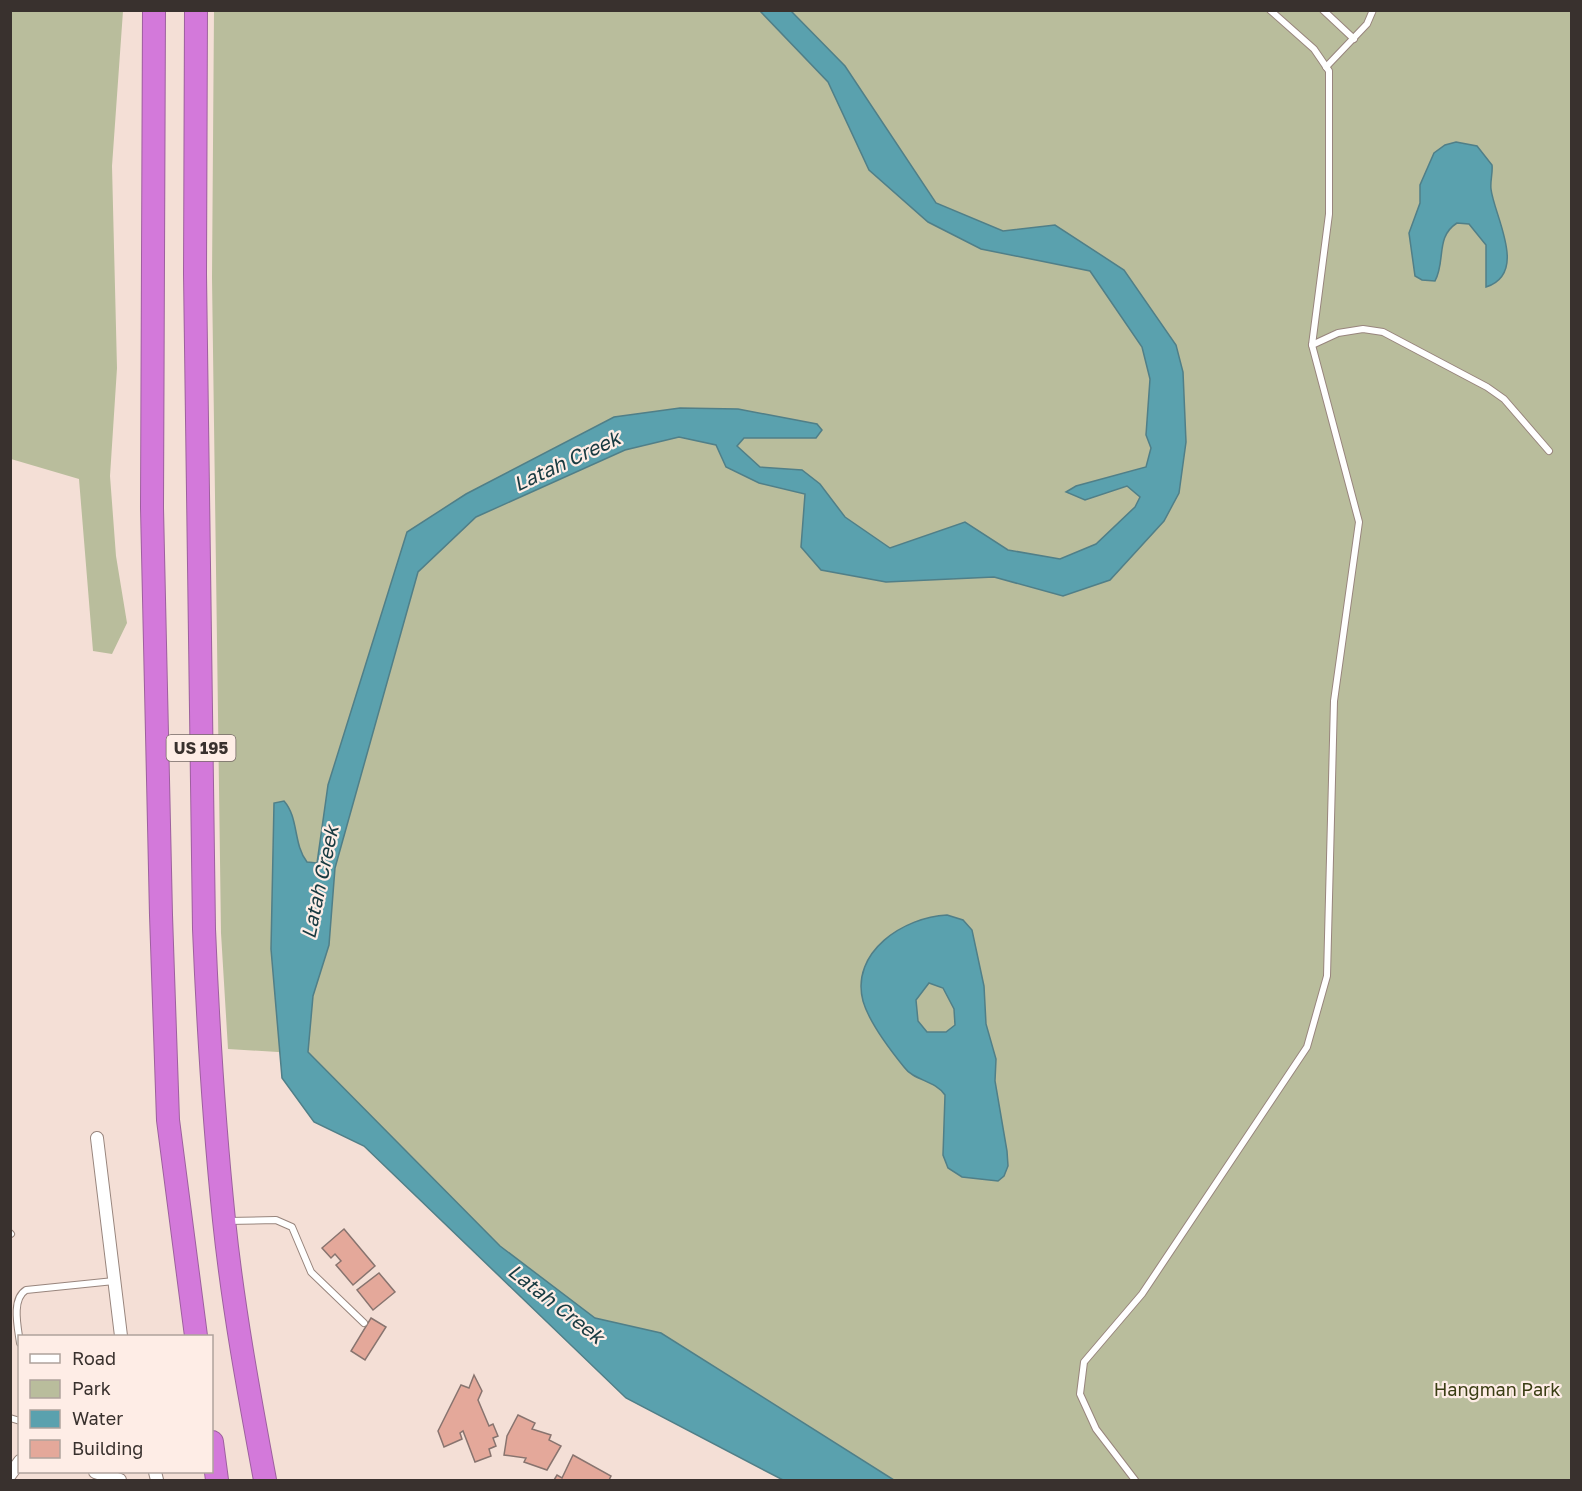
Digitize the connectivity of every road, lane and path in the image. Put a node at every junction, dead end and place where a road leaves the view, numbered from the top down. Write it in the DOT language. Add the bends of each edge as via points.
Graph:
graph roads {
  1 [pos="154,10"];
  2 [pos="196,10"];
  3 [pos="1269,10"];
  4 [pos="1323,10"];
  5 [pos="1373,10"];
  6 [pos="1354,39"];
  7 [pos="1326,67"];
  8 [pos="1312,345"];
  9 [pos="1549,451"];
  10 [pos="97,1138"];
  11 [pos="224,1221"];
  12 [pos="114,1281"];
  13 [pos="364,1323"];
  14 [pos="19,1335"];
  15 [pos="121,1335"];
  16 [pos="196,1335"];
  17 [pos="213,1450"];
  18 [pos="98,1473"];
  19 [pos="120,1480"];
  20 [pos="217,1480"];
  21 [pos="265,1480"];
  22 [pos="1135,1480"];
  1 -- 16 [label="highway, US 195" via="152,508 160,915 168,1120"];
  2 -- 11 [label="highway, US 195" via="195,274 204,929 208,1038"];
  3 -- 7 [label="lane" via="1314,49"];
  4 -- 6 [label="lane"];
  5 -- 6 [label="lane"];
  6 -- 7 [label="lane"];
  7 -- 8 [label="lane" via="1329,214"];
  8 -- 9 [label="lane" via="1338,333 1363,329 1383,332 1504,399"];
  8 -- 22 [label="lane" via="1359,522 1334,701 1327,976 1307,1047 1142,1294 1084,1362 1080,1394 1096,1429"];
  10 -- 12 [label="street"];
  11 -- 13 [label="lane" via="276,1220 292,1227 311,1272"];
  11 -- 21 [label="highway, US 195"];
  12 -- 14 [label="lane" via="20,1293"];
  12 -- 15 [label="street"];
  17 -- 20 [label="highway"];
  18 -- 19 [label="street"];
}
